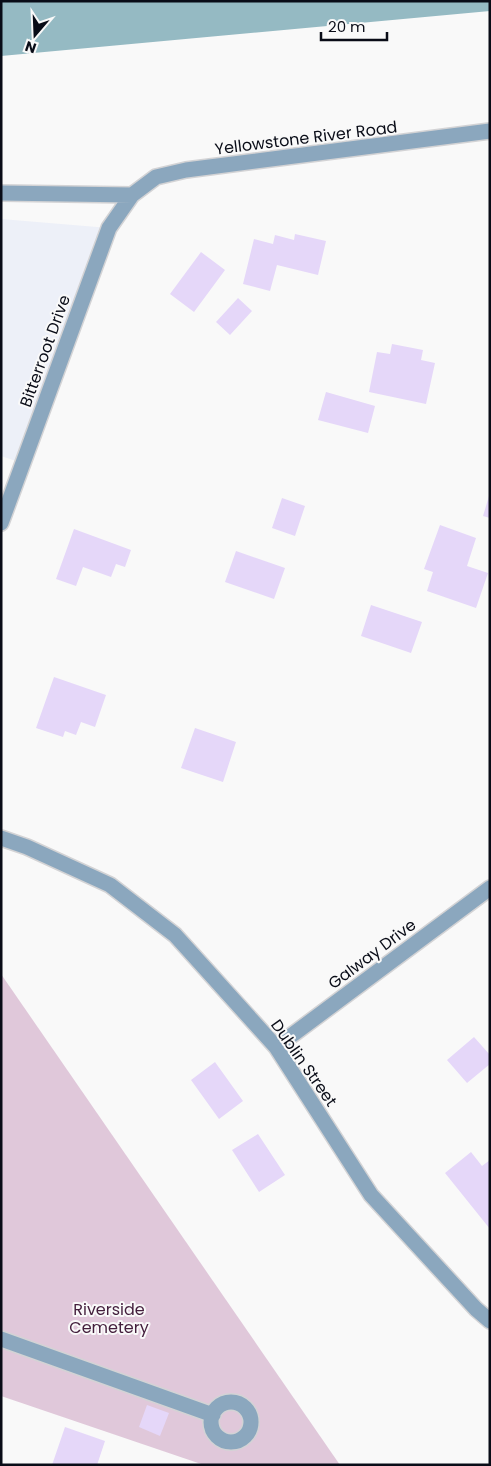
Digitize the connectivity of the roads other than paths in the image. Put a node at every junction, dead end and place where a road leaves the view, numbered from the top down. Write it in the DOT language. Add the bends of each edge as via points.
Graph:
graph roads {
  1 [pos="490,131"];
  2 [pos="1,193"];
  3 [pos="132,195"];
  4 [pos="1,523"];
  5 [pos="1,838"];
  6 [pos="490,888"];
  7 [pos="276,1047"];
  8 [pos="490,1321"];
  9 [pos="1,1339"];
  10 [pos="213,1415"];
  1 -- 3 [label="street, Yellowstone River Road" via="186,170 156,177"];
  2 -- 3 [label="street"];
  3 -- 4 [label="street, Bitterroot Drive" via="109,228"];
  5 -- 7 [label="street, Dublin Street" via="110,886 176,935"];
  6 -- 7 [label="street, Galway Drive"];
  7 -- 8 [label="street, Dublin Street" via="371,1194"];
  9 -- 10 [label="street"];
}
